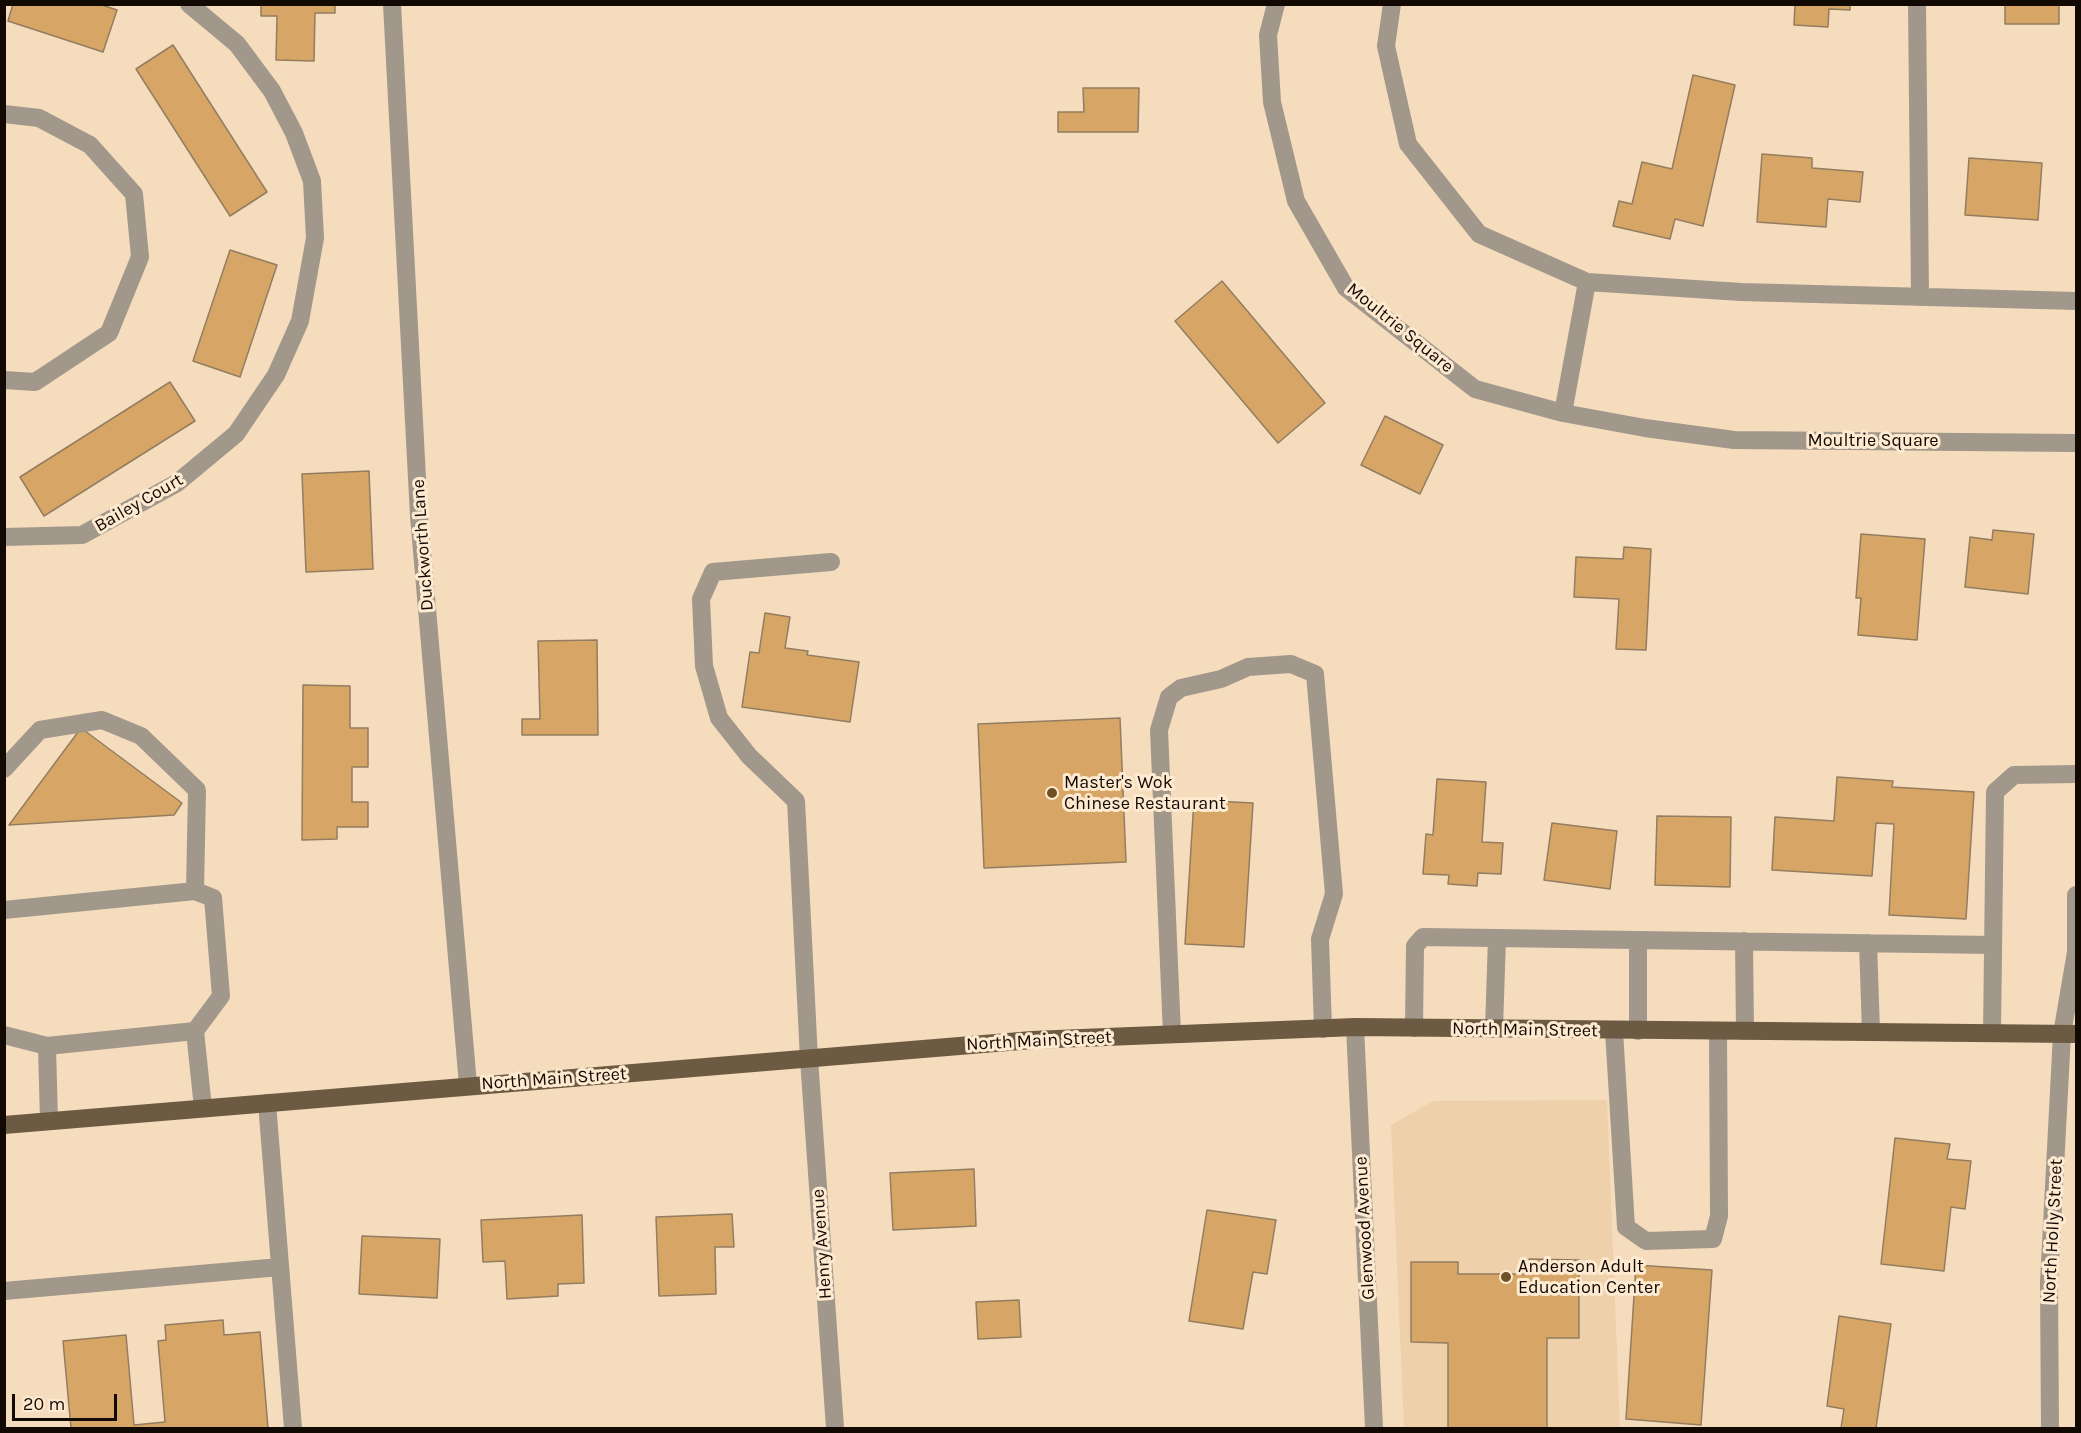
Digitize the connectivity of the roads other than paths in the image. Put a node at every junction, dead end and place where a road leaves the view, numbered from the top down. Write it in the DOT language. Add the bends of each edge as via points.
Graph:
graph roads {
  1 [pos="189,4"];
  2 [pos="392,4"];
  3 [pos="1276,4"];
  4 [pos="1392,4"];
  5 [pos="1917,4"];
  6 [pos="4,114"];
  7 [pos="1587,282"];
  8 [pos="1920,295"];
  9 [pos="2076,301"];
  10 [pos="4,380"];
  11 [pos="1563,413"];
  12 [pos="2076,443"];
  13 [pos="4,537"];
  14 [pos="831,562"];
  15 [pos="4,769"];
  16 [pos="2076,774"];
  17 [pos="195,891"];
  18 [pos="2076,895"];
  19 [pos="4,910"];
  20 [pos="1497,938"];
  21 [pos="1638,940"];
  22 [pos="1744,942"];
  23 [pos="1868,943"];
  24 [pos="1993,945"];
  25 [pos="1355,1028"];
  26 [pos="1414,1028"];
  27 [pos="1323,1029"];
  28 [pos="1494,1029"];
  29 [pos="195,1031"];
  30 [pos="1614,1031"];
  31 [pos="1638,1031"];
  32 [pos="1718,1031"];
  33 [pos="1745,1031"];
  34 [pos="1871,1032"];
  35 [pos="1992,1033"];
  36 [pos="2069,1034"];
  37 [pos="4,1035"];
  38 [pos="1172,1035"];
  39 [pos="47,1046"];
  40 [pos="809,1059"];
  41 [pos="468,1085"];
  42 [pos="267,1103"];
  43 [pos="203,1108"];
  44 [pos="49,1121"];
  45 [pos="4,1125"];
  46 [pos="280,1267"];
  47 [pos="4,1291"];
  48 [pos="293,1428"];
  49 [pos="835,1428"];
  50 [pos="1374,1428"];
  51 [pos="2050,1428"];
  1 -- 13 [label="street, Bailey Court" via="237,44 272,91 294,133 312,181 315,238 300,321 276,375 236,434 177,483 82,535"];
  2 -- 41 [label="street, Duckworth Lane" via="419,516"];
  3 -- 11 [label="street, Moultrie Square" via="1268,35 1272,102 1296,201 1346,288 1474,389"];
  4 -- 7 [label="street" via="1386,46 1408,144 1479,234"];
  5 -- 8 [label="street"];
  6 -- 10 [label="street" via="39,118 90,145 134,194 140,257 108,333 35,382"];
  7 -- 8 [label="street" via="1741,292"];
  7 -- 11 [label="street"];
  8 -- 9 [label="street"];
  11 -- 12 [label="street, Moultrie Square" via="1734,440"];
  14 -- 40 [label="street, Henry Avenue" via="713,572 700,599 704,666 719,718 748,756 796,801"];
  15 -- 17 [label="street" via="40,730 102,720 141,736 196,790"];
  16 -- 24 [label="street" via="2014,775 1995,792"];
  17 -- 19 [label="street"];
  17 -- 29 [label="street" via="213,898 220,996"];
  18 -- 36 [label="street"];
  20 -- 21 [label="street"];
  20 -- 26 [label="street" via="1423,936 1414,946"];
  20 -- 28 [label="street"];
  21 -- 22 [label="street"];
  21 -- 31 [label="street"];
  22 -- 23 [label="street"];
  22 -- 33 [label="street"];
  23 -- 24 [label="street"];
  23 -- 34 [label="street"];
  24 -- 35 [label="street"];
  25 -- 26 [label="main road, North Main Street"];
  25 -- 27 [label="main road, North Main Street"];
  25 -- 50 [label="street, Glenwood Avenue"];
  26 -- 28 [label="main road, North Main Street"];
  27 -- 38 [label="main road, North Main Street"];
  27 -- 38 [label="street" via="1320,939 1334,894 1315,674 1291,664 1248,667 1221,679 1182,688 1169,697 1159,730"];
  28 -- 30 [label="main road, North Main Street"];
  29 -- 39 [label="street"];
  29 -- 43 [label="street"];
  30 -- 31 [label="main road, North Main Street"];
  30 -- 32 [label="street" via="1626,1227 1646,1241 1713,1239 1719,1216"];
  31 -- 32 [label="main road, North Main Street"];
  32 -- 33 [label="main road, North Main Street"];
  33 -- 34 [label="main road, North Main Street"];
  34 -- 35 [label="main road, North Main Street"];
  35 -- 36 [label="main road, North Main Street"];
  36 -- 51 [label="street, North Holly Street" via="2049,1282"];
  37 -- 39 [label="street"];
  38 -- 40 [label="main road, North Main Street" via="1032,1040"];
  39 -- 44 [label="street"];
  40 -- 41 [label="main road, North Main Street"];
  40 -- 49 [label="street, Henry Avenue"];
  41 -- 42 [label="main road, North Main Street"];
  42 -- 43 [label="main road, North Main Street"];
  42 -- 46 [label="street"];
  43 -- 44 [label="main road, North Main Street"];
  44 -- 45 [label="main road, North Main Street"];
  46 -- 47 [label="street"];
  46 -- 48 [label="street"];
}
